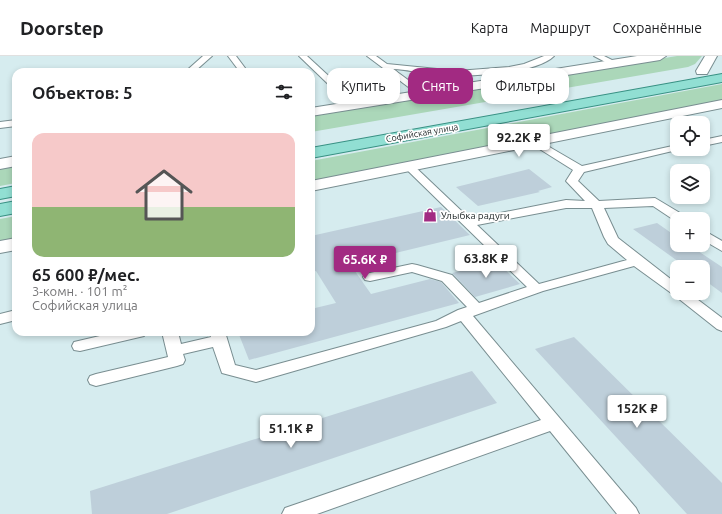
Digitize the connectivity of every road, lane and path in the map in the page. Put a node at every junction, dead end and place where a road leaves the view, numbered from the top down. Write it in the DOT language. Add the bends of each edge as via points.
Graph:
graph roads {
  1 [pos="208,56"];
  2 [pos="232,56"];
  3 [pos="303,56"];
  4 [pos="371,56"];
  5 [pos="550,56"];
  6 [pos="598,56"];
  7 [pos="660,56"];
  8 [pos="711,56"];
  9 [pos="614,64"];
  10 [pos="386,67"];
  11 [pos="194,68"];
  12 [pos="241,68"];
  13 [pos="702,70"];
  14 [pos="721,76"];
  15 [pos="408,84"];
  16 [pos="473,87"];
  17 [pos="600,88"];
  18 [pos="408,97"];
  19 [pos="617,97"];
  20 [pos="722,104"];
  21 [pos="355,105"];
  22 [pos="315,111"];
  23 [pos="12,124"];
  24 [pos="0,125"];
  25 [pos="722,138"];
  26 [pos="315,139"];
  27 [pos="534,141"];
  28 [pos="710,141"];
  29 [pos="670,150"];
  30 [pos="315,152"];
  31 [pos="12,162"];
  32 [pos="0,164"];
  33 [pos="408,166"];
  34 [pos="580,170"];
  35 [pos="315,185"];
  36 [pos="12,192"];
  37 [pos="0,194"];
  38 [pos="596,204"];
  39 [pos="12,208"];
  40 [pos="0,210"];
  41 [pos="670,212"];
  42 [pos="468,223"];
  43 [pos="710,238"];
  44 [pos="12,245"];
  45 [pos="721,245"];
  46 [pos="0,247"];
  47 [pos="638,261"];
  48 [pos="370,277"];
  49 [pos="670,286"];
  50 [pos="537,289"];
  51 [pos="689,300"];
  52 [pos="470,311"];
  53 [pos="12,316"];
  54 [pos="0,319"];
  55 [pos="722,326"];
  56 [pos="122,336"];
  57 [pos="171,336"];
  58 [pos="218,336"];
  59 [pos="80,346"];
  60 [pos="174,351"];
  61 [pos="96,380"];
  62 [pos="554,423"];
  63 [pos="292,514"];
  64 [pos="629,514"];
  1 -- 11 [label="lane"];
  2 -- 12 [label="lane"];
  3 -- 21 [label="lane"];
  4 -- 10 [label="lane"];
  5 -- 10 [label="lane" via="536,63 473,73"];
  6 -- 9 [label="lane"];
  7 -- 9 [label="street"];
  8 -- 13 [label="street"];
  9 -- 16 [label="street"];
  10 -- 15 [label="lane"];
  13 -- 14 [label="main road, Софийская улица"];
  13 -- 17 [label="main road, Софийская улица"];
  14 -- 19 [label="main road, Софийская улица"];
  17 -- 19 [label="main road"];
  17 -- 26 [label="main road, Софийская улица"];
  18 -- 21 [label="street"];
  19 -- 30 [label="main road, Софийская улица"];
  20 -- 27 [label="street"];
  21 -- 22 [label="street"];
  23 -- 24 [label="lane"];
  25 -- 28 [label="lane"];
  27 -- 33 [label="street"];
  27 -- 34 [label="lane"];
  29 -- 34 [label="lane"];
  31 -- 32 [label="street"];
  33 -- 35 [label="street"];
  33 -- 42 [label="lane"];
  34 -- 38 [label="lane" via="572,181 576,188"];
  36 -- 37 [label="main road"];
  38 -- 41 [label="lane" via="655,202"];
  38 -- 42 [label="lane" via="566,204"];
  38 -- 47 [label="lane" via="613,240"];
  39 -- 40 [label="main road"];
  42 -- 50 [label="lane"];
  43 -- 45 [label="lane"];
  44 -- 46 [label="street"];
  47 -- 49 [label="lane"];
  47 -- 50 [label="lane"];
  48 -- 52 [label="lane" via="412,268 447,278"];
  50 -- 52 [label="lane"];
  51 -- 55 [label="lane"];
  52 -- 58 [label="lane" via="441,324 256,376 228,369"];
  52 -- 62 [label="lane"];
  53 -- 54 [label="lane"];
  56 -- 59 [label="lane"];
  57 -- 60 [label="lane"];
  58 -- 60 [label="lane"];
  60 -- 61 [label="lane" via="176,360"];
  62 -- 63 [label="lane"];
  62 -- 64 [label="lane"];
}
